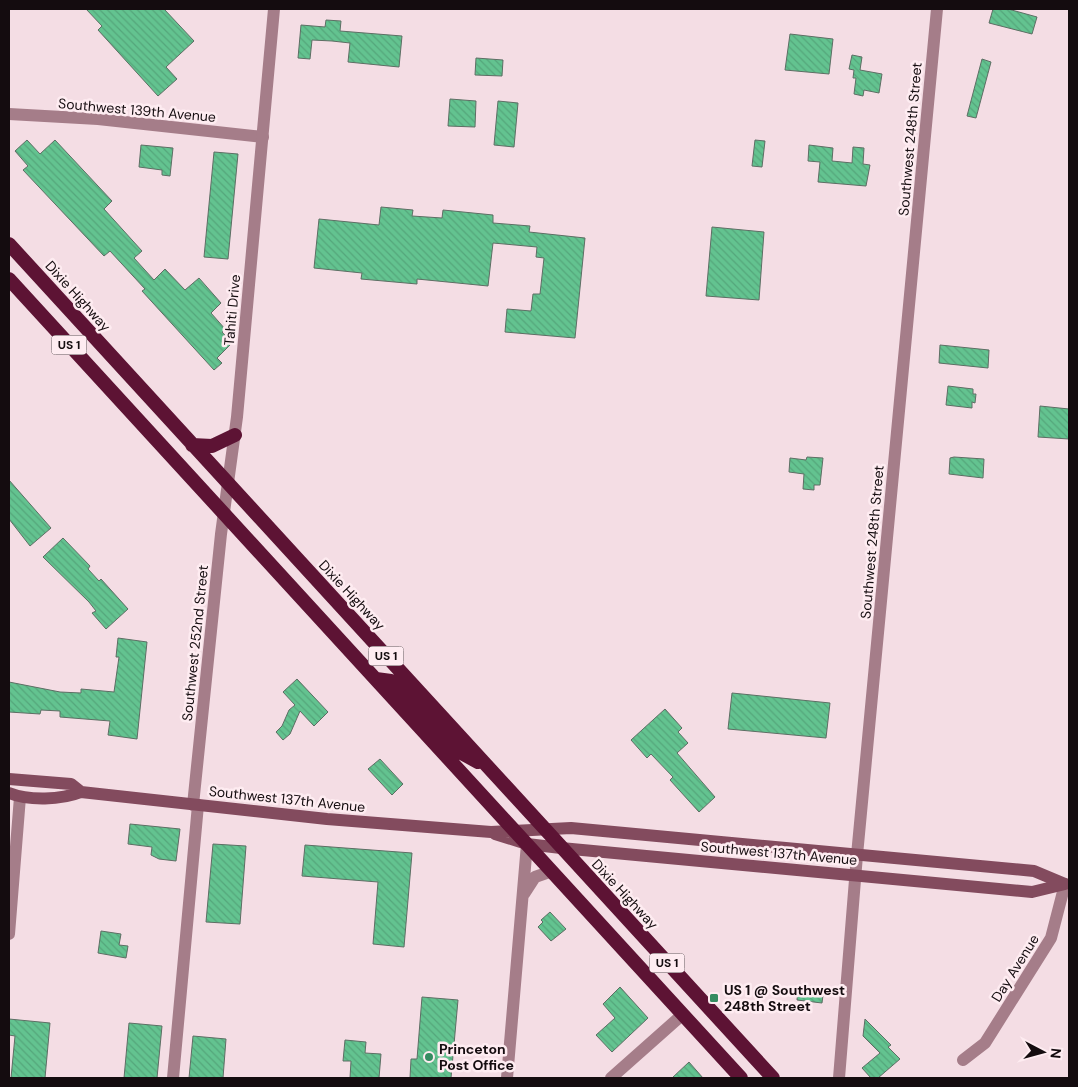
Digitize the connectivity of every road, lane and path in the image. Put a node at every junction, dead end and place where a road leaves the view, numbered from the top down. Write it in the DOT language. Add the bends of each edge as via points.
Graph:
graph roads {
  1 [pos="274,9"];
  2 [pos="937,9"];
  3 [pos="9,114"];
  4 [pos="263,137"];
  5 [pos="9,244"];
  6 [pos="9,279"];
  7 [pos="235,435"];
  8 [pos="192,444"];
  9 [pos="229,485"];
  10 [pos="224,513"];
  11 [pos="376,679"];
  12 [pos="489,768"];
  13 [pos="9,779"];
  14 [pos="81,792"];
  15 [pos="14,795"];
  16 [pos="196,805"];
  17 [pos="543,828"];
  18 [pos="513,830"];
  19 [pos="491,832"];
  20 [pos="527,844"];
  21 [pos="561,848"];
  22 [pos="857,855"];
  23 [pos="552,871"];
  24 [pos="855,876"];
  25 [pos="1068,885"];
  26 [pos="524,894"];
  27 [pos="9,934"];
  28 [pos="682,1014"];
  29 [pos="963,1060"];
  30 [pos="172,1078"];
  31 [pos="507,1078"];
  32 [pos="611,1078"];
  33 [pos="741,1078"];
  34 [pos="773,1078"];
  35 [pos="839,1078"];
  1 -- 4 [label="street"];
  2 -- 22 [label="street, Southwest 248th Street"];
  3 -- 4 [label="street, Southwest 139th Avenue" via="98,119"];
  4 -- 7 [label="street, Tahiti Drive"];
  5 -- 8 [label="highway, Dixie Highway / US 1"];
  6 -- 10 [label="highway, US 1"];
  7 -- 8 [label="highway" via="212,446"];
  7 -- 9 [label="street, Tahiti Drive"];
  8 -- 9 [label="highway, Dixie Highway / US 1"];
  9 -- 10 [label="street, Southwest 252nd Street"];
  9 -- 12 [label="highway, Dixie Highway / US 1"];
  10 -- 11 [label="highway, US 1"];
  10 -- 16 [label="street, Southwest 252nd Street"];
  11 -- 12 [label="highway" via="391,681 399,687 456,750"];
  11 -- 18 [label="highway, US 1"];
  12 -- 17 [label="highway, Dixie Highway / US 1"];
  13 -- 14 [label="main road, Southwest 137th Avenue" via="71,784"];
  14 -- 15 [label="main road, Southwest 137th Avenue" via="70,796"];
  14 -- 16 [label="main road, Southwest 137th Avenue"];
  15 -- 27 [label="street"];
  16 -- 19 [label="main road, Southwest 137th Avenue"];
  16 -- 30 [label="street, Southwest 252nd Street"];
  17 -- 18 [label="main road, Southwest 137th Avenue"];
  17 -- 21 [label="highway, Dixie Highway / US 1"];
  17 -- 22 [label="main road, Southwest 137th Avenue"];
  18 -- 19 [label="main road, Southwest 137th Avenue"];
  18 -- 20 [label="highway, US 1"];
  19 -- 20 [label="main road, Southwest 137th Avenue"];
  20 -- 21 [label="main road, Southwest 137th Avenue"];
  20 -- 23 [label="highway, US 1"];
  20 -- 26 [label="street" via="522,884"];
  21 -- 24 [label="main road, Southwest 137th Avenue"];
  21 -- 34 [label="highway, Dixie Highway / US 1"];
  22 -- 24 [label="street, Southwest 248th Street"];
  22 -- 25 [label="main road, Southwest 137th Avenue" via="1034,871"];
  23 -- 26 [label="street" via="535,877"];
  23 -- 28 [label="highway, US 1"];
  24 -- 25 [label="main road, Southwest 137th Avenue" via="1032,892"];
  24 -- 35 [label="street, Southwest 248th Street"];
  25 -- 29 [label="street, Day Avenue" via="1051,938 985,1043"];
  26 -- 31 [label="street"];
  28 -- 32 [label="street"];
  28 -- 33 [label="highway, US 1"];
}
